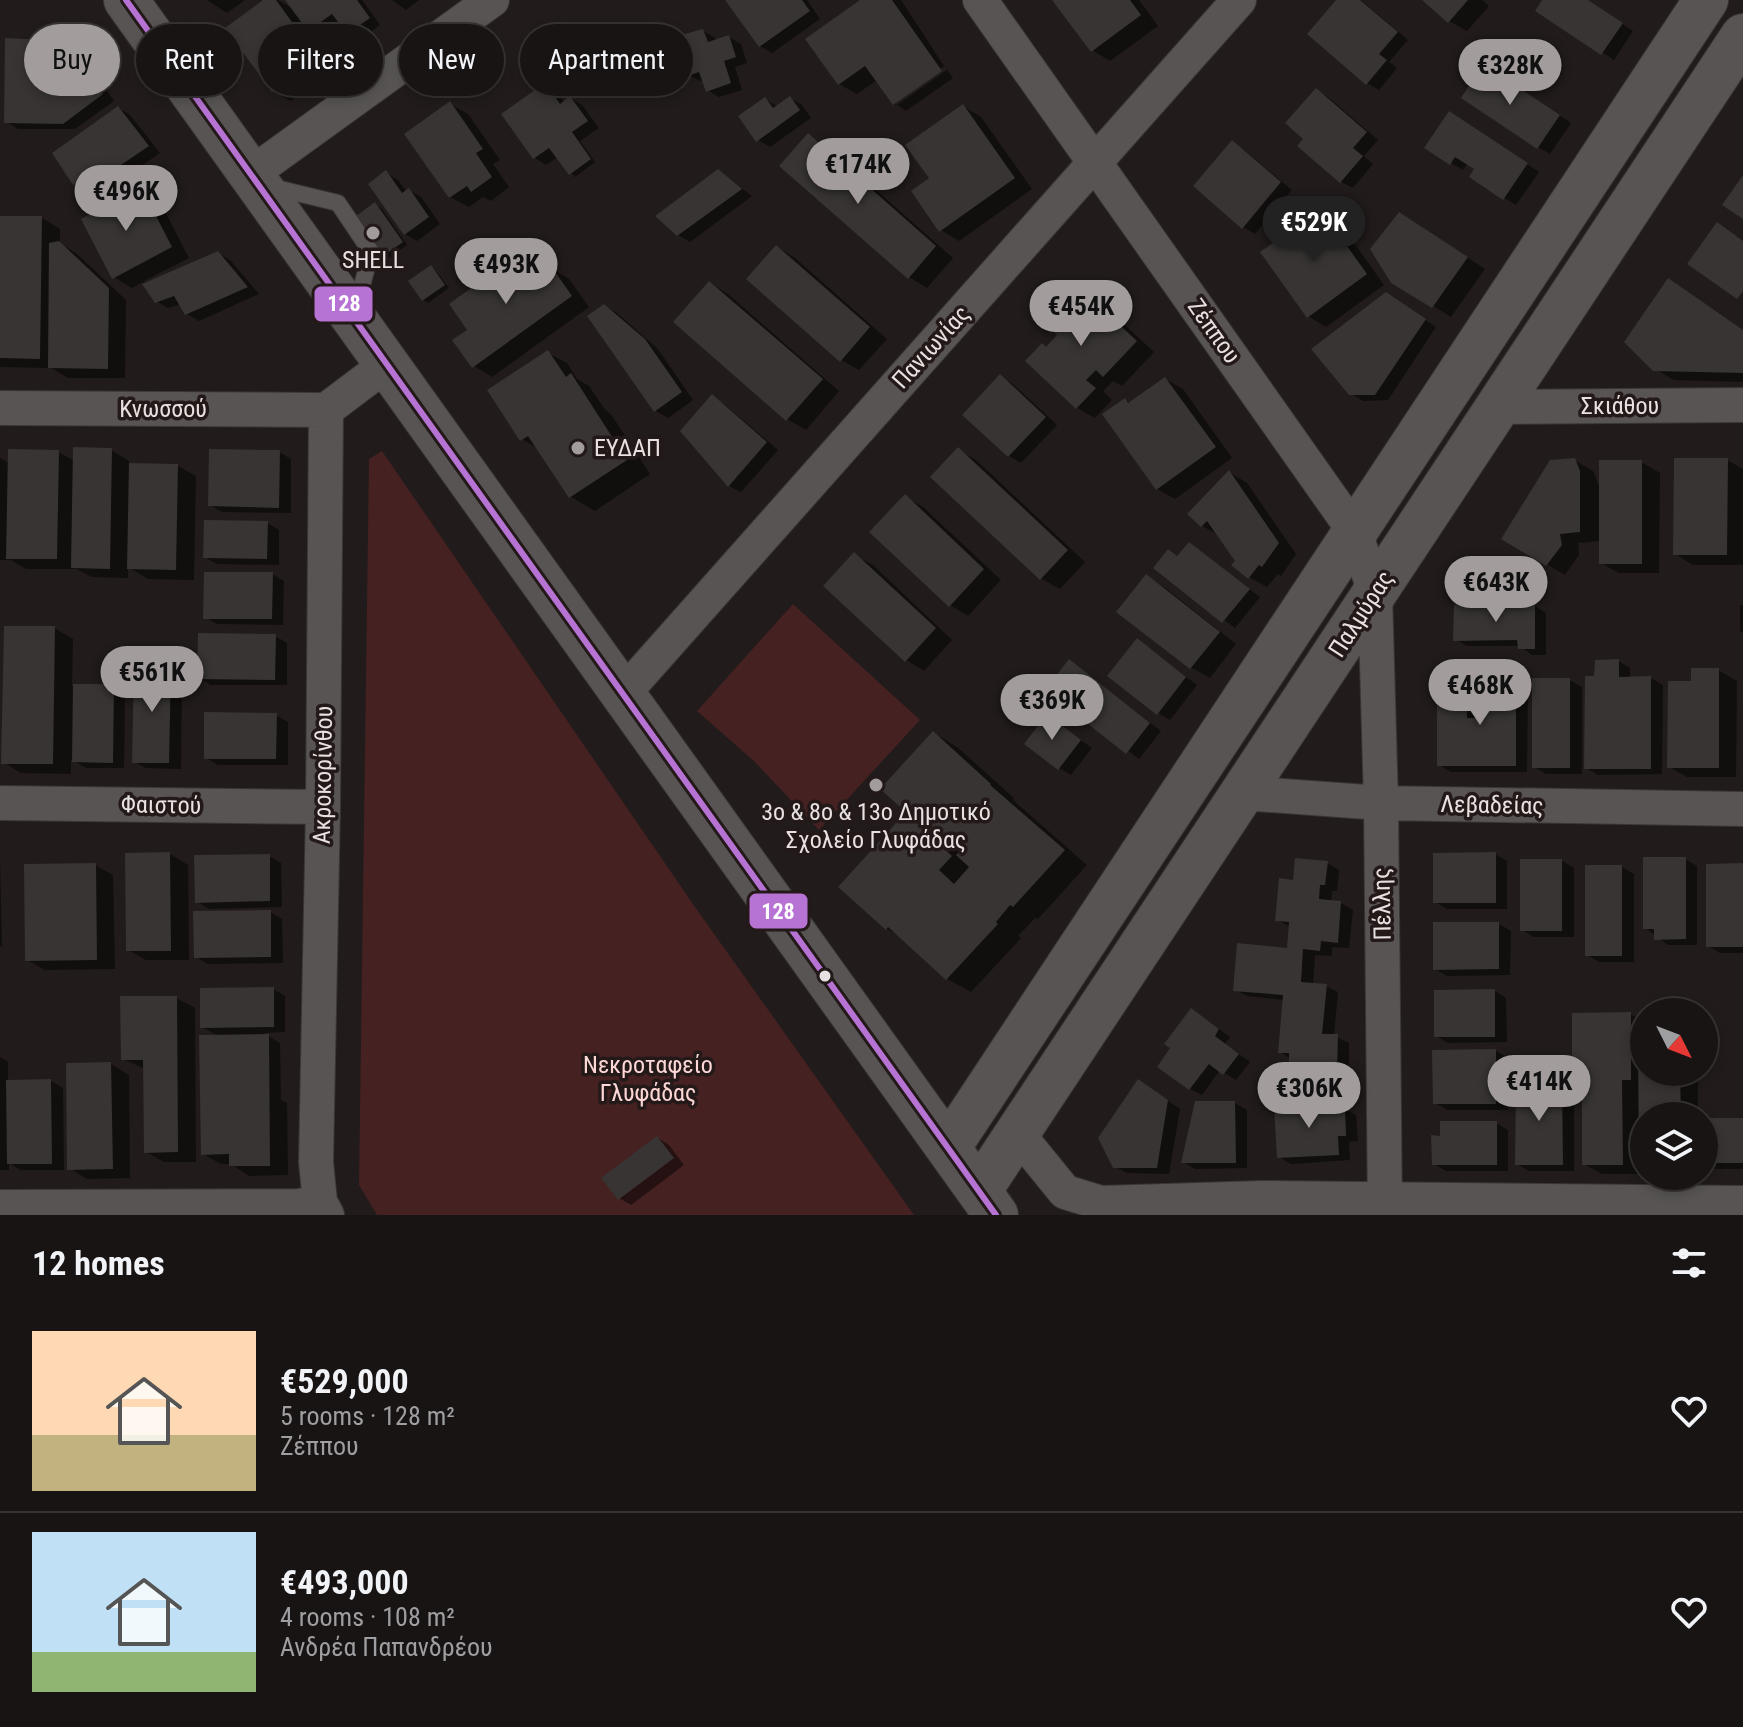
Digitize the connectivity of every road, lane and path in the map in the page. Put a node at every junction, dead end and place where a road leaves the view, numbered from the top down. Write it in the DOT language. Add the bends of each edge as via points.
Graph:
graph roads {
  1 [pos="126,0"];
  2 [pos="492,0"];
  3 [pos="980,0"];
  4 [pos="1239,0"];
  5 [pos="1706,0"];
  6 [pos="1743,36"];
  7 [pos="1095,163"];
  8 [pos="254,179"];
  9 [pos="387,364"];
  10 [pos="1743,405"];
  11 [pos="1497,407"];
  12 [pos="0,408"];
  13 [pos="326,410"];
  14 [pos="1355,532"];
  15 [pos="1375,593"];
  16 [pos="623,694"];
  17 [pos="1242,793"];
  18 [pos="0,803"];
  19 [pos="1381,803"];
  20 [pos="323,807"];
  21 [pos="1743,809"];
  22 [pos="1017,1133"];
  23 [pos="948,1148"];
  24 [pos="988,1203"];
  25 [pos="1743,1203"];
  26 [pos="0,1207"];
  27 [pos="324,1208"];
  28 [pos="1385,1208"];
  1 -- 8 [label="main road"];
  2 -- 8 [label="street"];
  3 -- 7 [label="street, Ζέππου"];
  4 -- 7 [label="street, Πανιωνίας"];
  5 -- 14 [label="main road, Παλμύρας"];
  6 -- 11 [label="main road, Παλμύρας"];
  7 -- 14 [label="street, Ζέππου"];
  7 -- 16 [label="street, Πανιωνίας"];
  8 -- 9 [label="main road"];
  9 -- 13 [label="street"];
  9 -- 16 [label="main road"];
  10 -- 11 [label="street, Σκιάθου"];
  11 -- 15 [label="main road, Παλμύρας"];
  12 -- 13 [label="street, Κνωσσού"];
  13 -- 20 [label="street, Ακροκορίνθου"];
  14 -- 15 [label="street, Ζέππου"];
  14 -- 23 [label="main road, Παλμύρας"];
  15 -- 17 [label="main road, Παλμύρας"];
  15 -- 19 [label="street, Πέλλης"];
  16 -- 23 [label="main road"];
  17 -- 19 [label="street, Λεβαδείας"];
  17 -- 22 [label="main road, Παλμύρας"];
  18 -- 20 [label="street, Φαιστού"];
  19 -- 21 [label="street, Λεβαδείας"];
  19 -- 28 [label="street, Πέλλης"];
  20 -- 27 [label="street, Ακροκορίνθου" via="316,1162"];
  22 -- 24 [label="main road, Παλμύρας"];
  22 -- 28 [label="street" via="1065,1192 1101,1203 1261,1198"];
  23 -- 24 [label="main road"];
  25 -- 28 [label="street"];
  26 -- 27 [label="street"];
}
